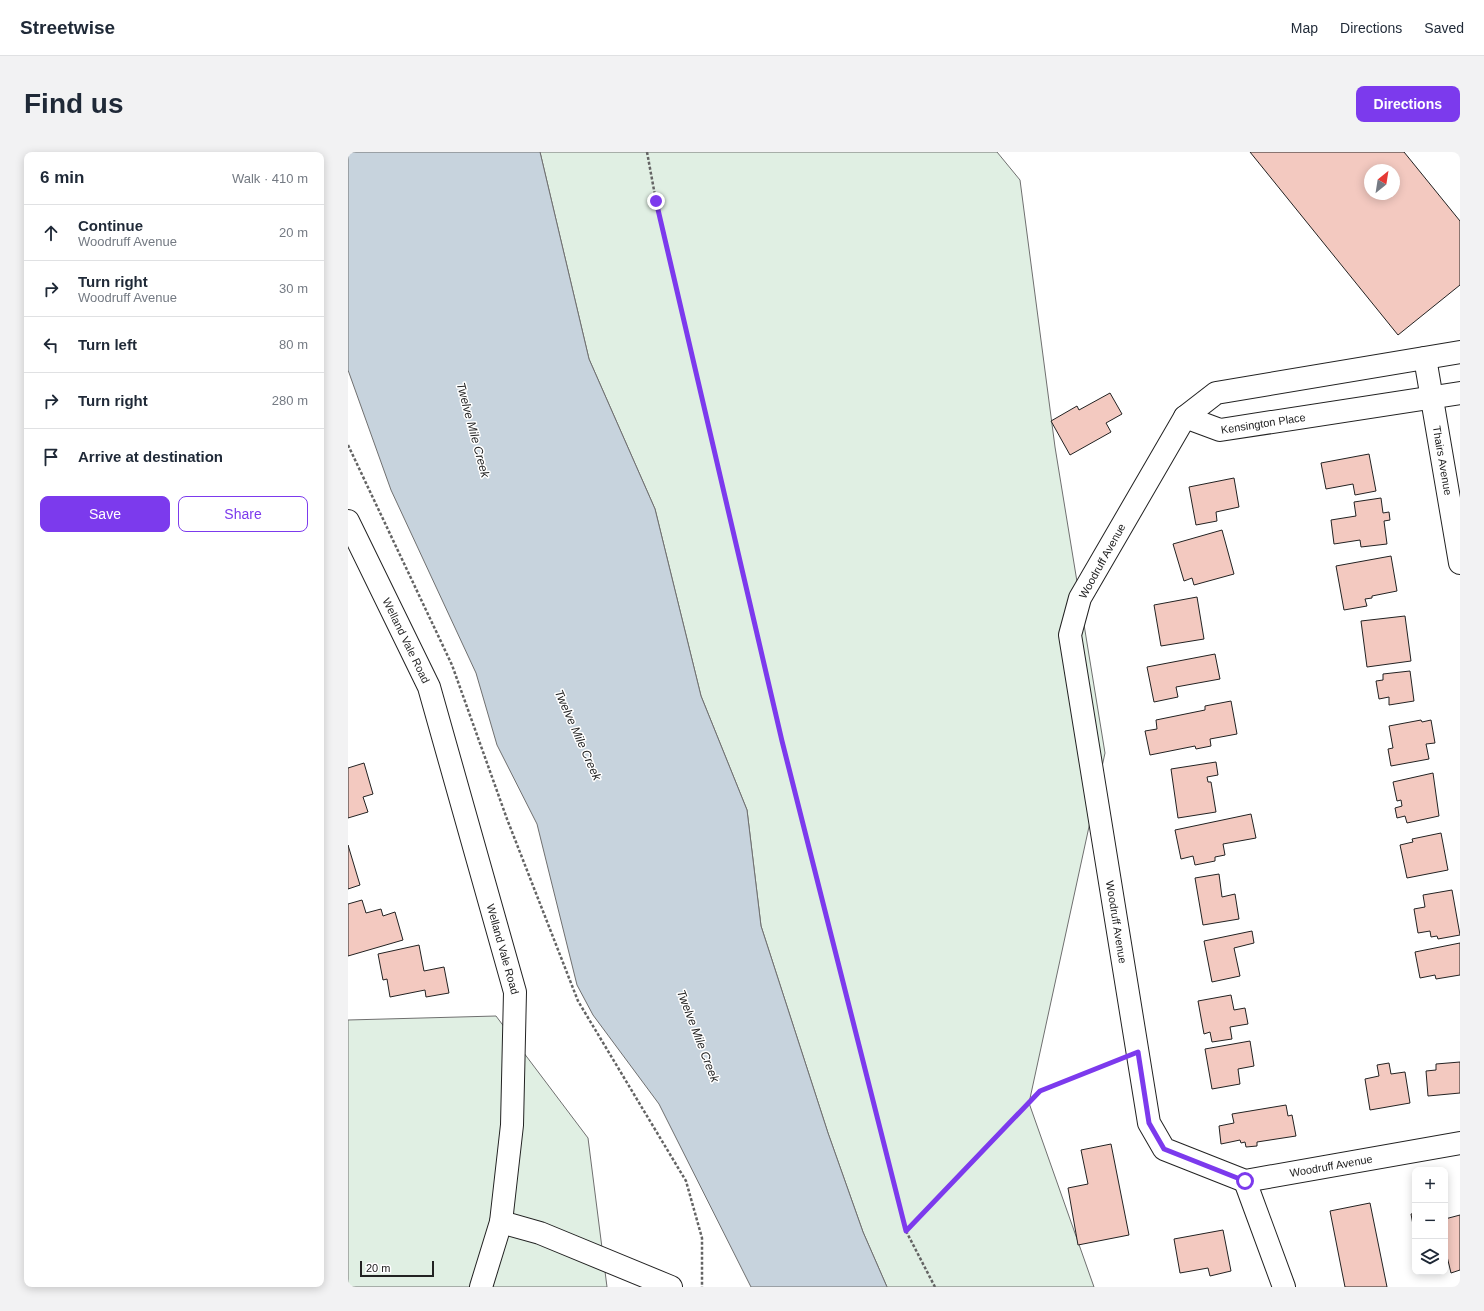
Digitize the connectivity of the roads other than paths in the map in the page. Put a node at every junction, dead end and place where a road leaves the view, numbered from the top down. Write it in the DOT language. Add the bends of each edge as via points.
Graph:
graph roads {
  1 [pos="1460,352"];
  2 [pos="1425,358"];
  3 [pos="1460,393"];
  4 [pos="1432,397"];
  5 [pos="1185,417"];
  6 [pos="348,522"];
  7 [pos="1460,563"];
  8 [pos="1460,1143"];
  9 [pos="1245,1181"];
  10 [pos="501,1222"];
  11 [pos="661,1285"];
  12 [pos="481,1287"];
  13 [pos="1284,1287"];
  1 -- 2 [label="street"];
  2 -- 4 [label="street, Thairs Avenue"];
  2 -- 5 [label="street" via="1216,393"];
  3 -- 4 [label="street, Kensington Place"];
  4 -- 5 [label="street, Kensington Place" via="1220,430"];
  4 -- 7 [label="street, Thairs Avenue"];
  5 -- 9 [label="street, Woodruff Avenue" via="1080,598 1070,635 1149,1123 1164,1149"];
  6 -- 10 [label="street, Welland Vale Road" via="429,687 515,992 512,1125"];
  8 -- 9 [label="street, Woodruff Avenue"];
  9 -- 13 [label="street"];
  10 -- 11 [label="street" via="540,1233"];
  10 -- 12 [label="street, Welland Vale Road"];
}
